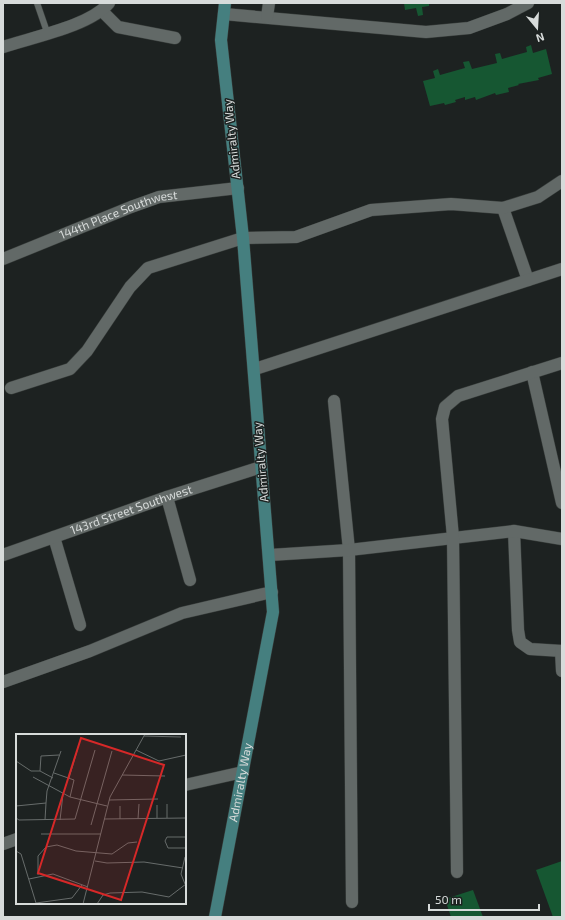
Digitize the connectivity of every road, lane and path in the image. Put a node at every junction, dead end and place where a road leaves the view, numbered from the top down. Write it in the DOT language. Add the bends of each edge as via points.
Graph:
graph roads {
  1 [pos="37,3"];
  2 [pos="269,3"];
  3 [pos="528,3"];
  4 [pos="106,7"];
  5 [pos="224,8"];
  6 [pos="267,17"];
  7 [pos="48,32"];
  8 [pos="175,38"];
  9 [pos="3,47"];
  10 [pos="562,181"];
  11 [pos="238,188"];
  12 [pos="503,208"];
  13 [pos="243,238"];
  14 [pos="3,258"];
  15 [pos="562,269"];
  16 [pos="528,280"];
  17 [pos="562,363"];
  18 [pos="255,369"];
  19 [pos="532,372"];
  20 [pos="11,388"];
  21 [pos="334,401"];
  22 [pos="261,467"];
  23 [pos="166,498"];
  24 [pos="562,503"];
  25 [pos="514,531"];
  26 [pos="54,537"];
  27 [pos="452,538"];
  28 [pos="562,539"];
  29 [pos="349,550"];
  30 [pos="3,555"];
  31 [pos="270,555"];
  32 [pos="190,580"];
  33 [pos="272,592"];
  34 [pos="80,625"];
  35 [pos="562,651"];
  36 [pos="562,671"];
  37 [pos="3,682"];
  38 [pos="243,772"];
  39 [pos="186,785"];
  40 [pos="16,839"];
  41 [pos="3,844"];
  42 [pos="457,872"];
  43 [pos="352,902"];
  44 [pos="215,917"];
  1 -- 7 [label="lane"];
  2 -- 6 [label="street"];
  3 -- 6 [label="street" via="469,28 426,32"];
  4 -- 7 [label="street" via="79,23"];
  4 -- 8 [label="street" via="118,27"];
  5 -- 6 [label="street"];
  5 -- 11 [label="street, Admiralty Way" via="221,40"];
  7 -- 9 [label="street"];
  10 -- 12 [label="street" via="538,197"];
  11 -- 13 [label="street, Admiralty Way"];
  11 -- 14 [label="street, 144th Place Southwest" via="159,197"];
  12 -- 13 [label="street" via="451,204 371,210 296,237"];
  12 -- 16 [label="street"];
  13 -- 18 [label="street, Admiralty Way"];
  13 -- 20 [label="street" via="148,268 130,287 87,351 70,369"];
  15 -- 16 [label="street"];
  16 -- 18 [label="street"];
  17 -- 19 [label="street"];
  18 -- 22 [label="street, Admiralty Way"];
  19 -- 24 [label="street"];
  19 -- 27 [label="street" via="458,396 445,407 442,419"];
  21 -- 29 [label="street"];
  22 -- 23 [label="street, 143rd Street Southwest"];
  22 -- 31 [label="street, Admiralty Way"];
  23 -- 26 [label="street, 143rd Street Southwest"];
  23 -- 32 [label="street"];
  25 -- 27 [label="street"];
  25 -- 28 [label="street"];
  25 -- 35 [label="street" via="520,642 530,649"];
  26 -- 30 [label="street, 143rd Street Southwest"];
  26 -- 34 [label="street"];
  27 -- 29 [label="street"];
  27 -- 42 [label="street"];
  29 -- 31 [label="street"];
  29 -- 43 [label="street"];
  31 -- 33 [label="street, Admiralty Way"];
  33 -- 37 [label="street" via="182,613 90,652"];
  33 -- 38 [label="street, Admiralty Way" via="273,612"];
  35 -- 36 [label="street"];
  38 -- 39 [label="street"];
  38 -- 44 [label="street, Admiralty Way"];
  40 -- 41 [label="street"];
}
